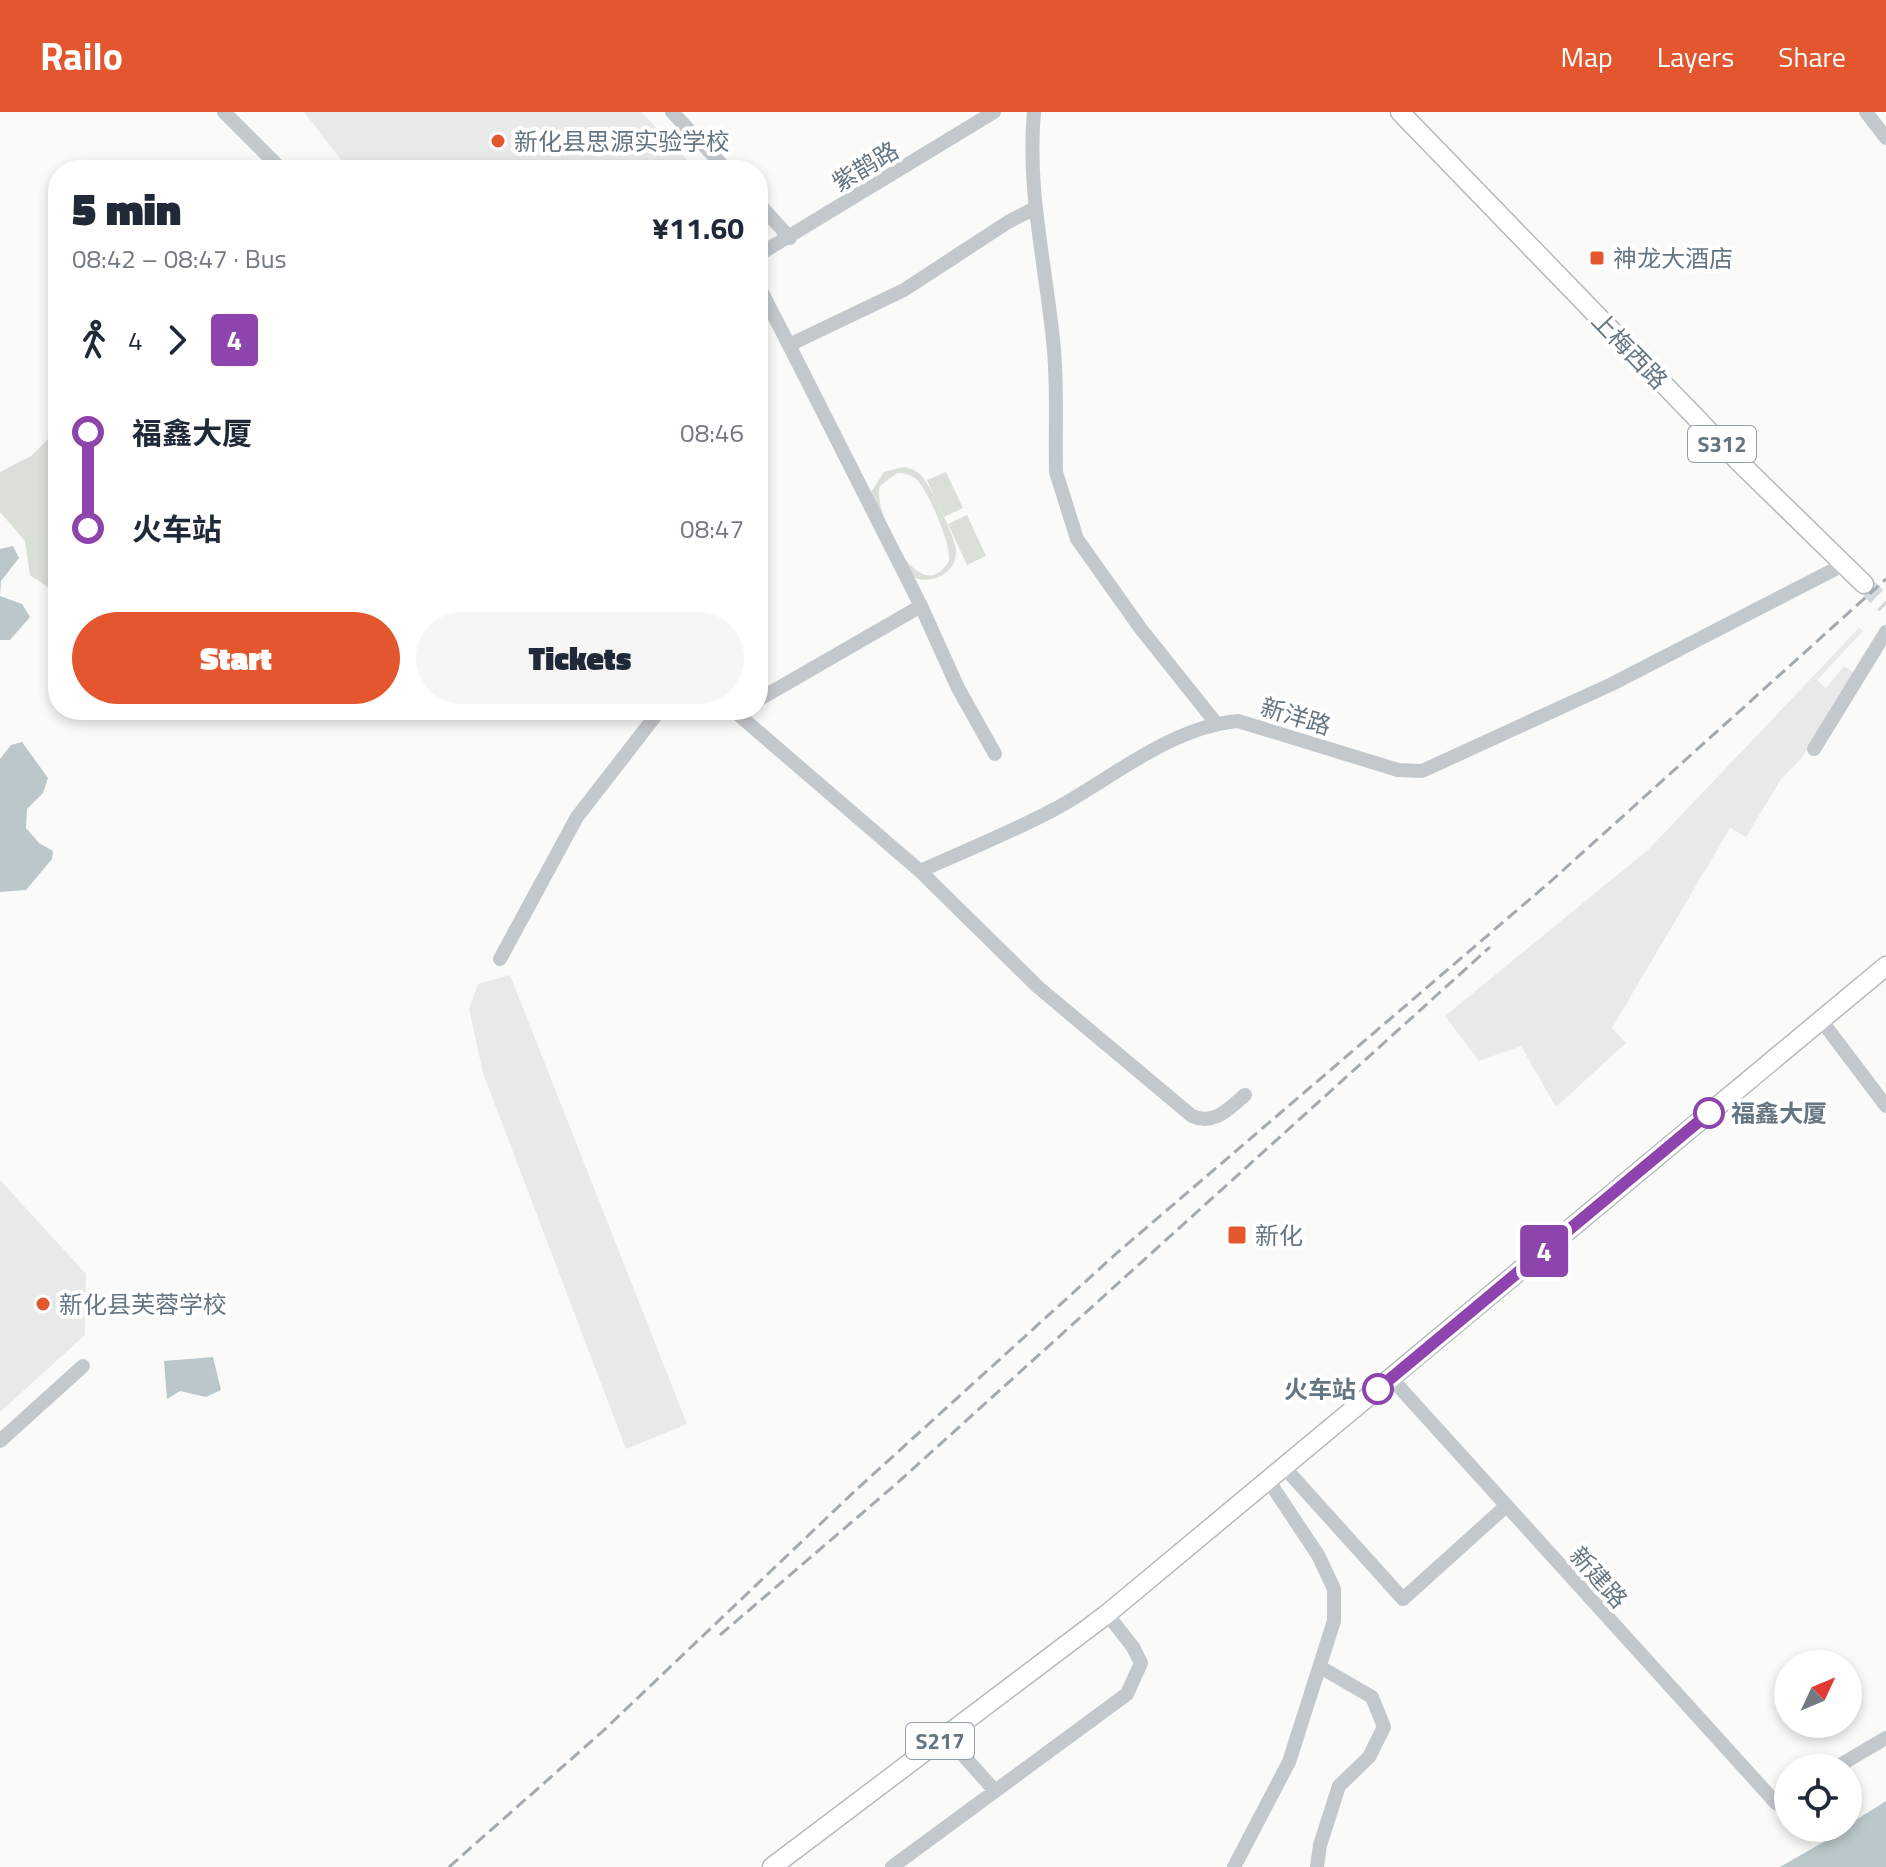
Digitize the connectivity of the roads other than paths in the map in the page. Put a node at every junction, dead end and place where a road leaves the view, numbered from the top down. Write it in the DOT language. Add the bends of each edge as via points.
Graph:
graph roads {
  1 [pos="224,112"];
  2 [pos="672,112"];
  3 [pos="994,112"];
  4 [pos="1034,112"];
  5 [pos="1400,112"];
  6 [pos="1866,112"];
  7 [pos="1886,138"];
  8 [pos="272,160"];
  9 [pos="718,160"];
  10 [pos="1035,208"];
  11 [pos="768,214"];
  12 [pos="790,238"];
  13 [pos="768,250"];
  14 [pos="768,304"];
  15 [pos="789,345"];
  16 [pos="1843,565"];
  17 [pos="1864,584"];
  18 [pos="921,606"];
  19 [pos="1886,632"];
  20 [pos="768,694"];
  21 [pos="652,720"];
  22 [pos="746,720"];
  23 [pos="1216,723"];
  24 [pos="1814,749"];
  25 [pos="995,754"];
  26 [pos="920,871"];
  27 [pos="500,959"];
  28 [pos="1886,966"];
  29 [pos="1821,1020"];
  30 [pos="1245,1095"];
  31 [pos="1886,1106"];
  32 [pos="83,1366"];
  33 [pos="1391,1378"];
  34 [pos="0,1441"];
  35 [pos="1284,1467"];
  36 [pos="1268,1480"];
  37 [pos="1505,1507"];
  38 [pos="1107,1614"];
  39 [pos="1320,1667"];
  40 [pos="946,1736"];
  41 [pos="1886,1738"];
  42 [pos="1859,1754"];
  43 [pos="995,1791"];
  44 [pos="1774,1792"];
  45 [pos="772,1867"];
  46 [pos="892,1867"];
  47 [pos="1234,1867"];
  48 [pos="1317,1867"];
  1 -- 8 [label="street"];
  2 -- 9 [label="street"];
  3 -- 12 [label="street, 紫鹊路"];
  4 -- 10 [label="street"];
  5 -- 16 [label="main road, 上梅西路 / S312"];
  6 -- 7 [label="street"];
  10 -- 15 [label="street" via="904,290"];
  10 -- 23 [label="street" via="1053,334 1056,472 1077,539"];
  11 -- 12 [label="street"];
  12 -- 13 [label="street, 紫鹊路"];
  14 -- 15 [label="street"];
  15 -- 18 [label="street"];
  16 -- 17 [label="main road, 上梅西路 / S312"];
  16 -- 23 [label="street, 新洋路" via="1612,684 1422,771 1398,770 1238,721"];
  18 -- 20 [label="street"];
  18 -- 25 [label="street"];
  19 -- 24 [label="street"];
  21 -- 27 [label="street" via="577,817"];
  22 -- 26 [label="street"];
  23 -- 26 [label="street, 新洋路" via="1154,750 1054,809"];
  26 -- 30 [label="street" via="1038,987 1192,1116 1216,1118"];
  28 -- 29 [label="main road, S217"];
  29 -- 31 [label="street"];
  29 -- 33 [label="main road, S217"];
  32 -- 34 [label="street"];
  33 -- 35 [label="main road, S217"];
  33 -- 37 [label="street, 新建路"];
  35 -- 36 [label="main road, S217"];
  35 -- 37 [label="street" via="1403,1599"];
  36 -- 38 [label="main road, S217"];
  36 -- 39 [label="street" via="1334,1589 1334,1621"];
  37 -- 44 [label="street, 新建路"];
  38 -- 40 [label="main road, S217"];
  38 -- 43 [label="street" via="1141,1663 1127,1694"];
  39 -- 47 [label="street" via="1289,1762"];
  39 -- 48 [label="street" via="1372,1697 1384,1727 1369,1757 1339,1786"];
  40 -- 43 [label="street"];
  40 -- 45 [label="main road, S217"];
  41 -- 42 [label="street"];
  43 -- 46 [label="street"];
}
